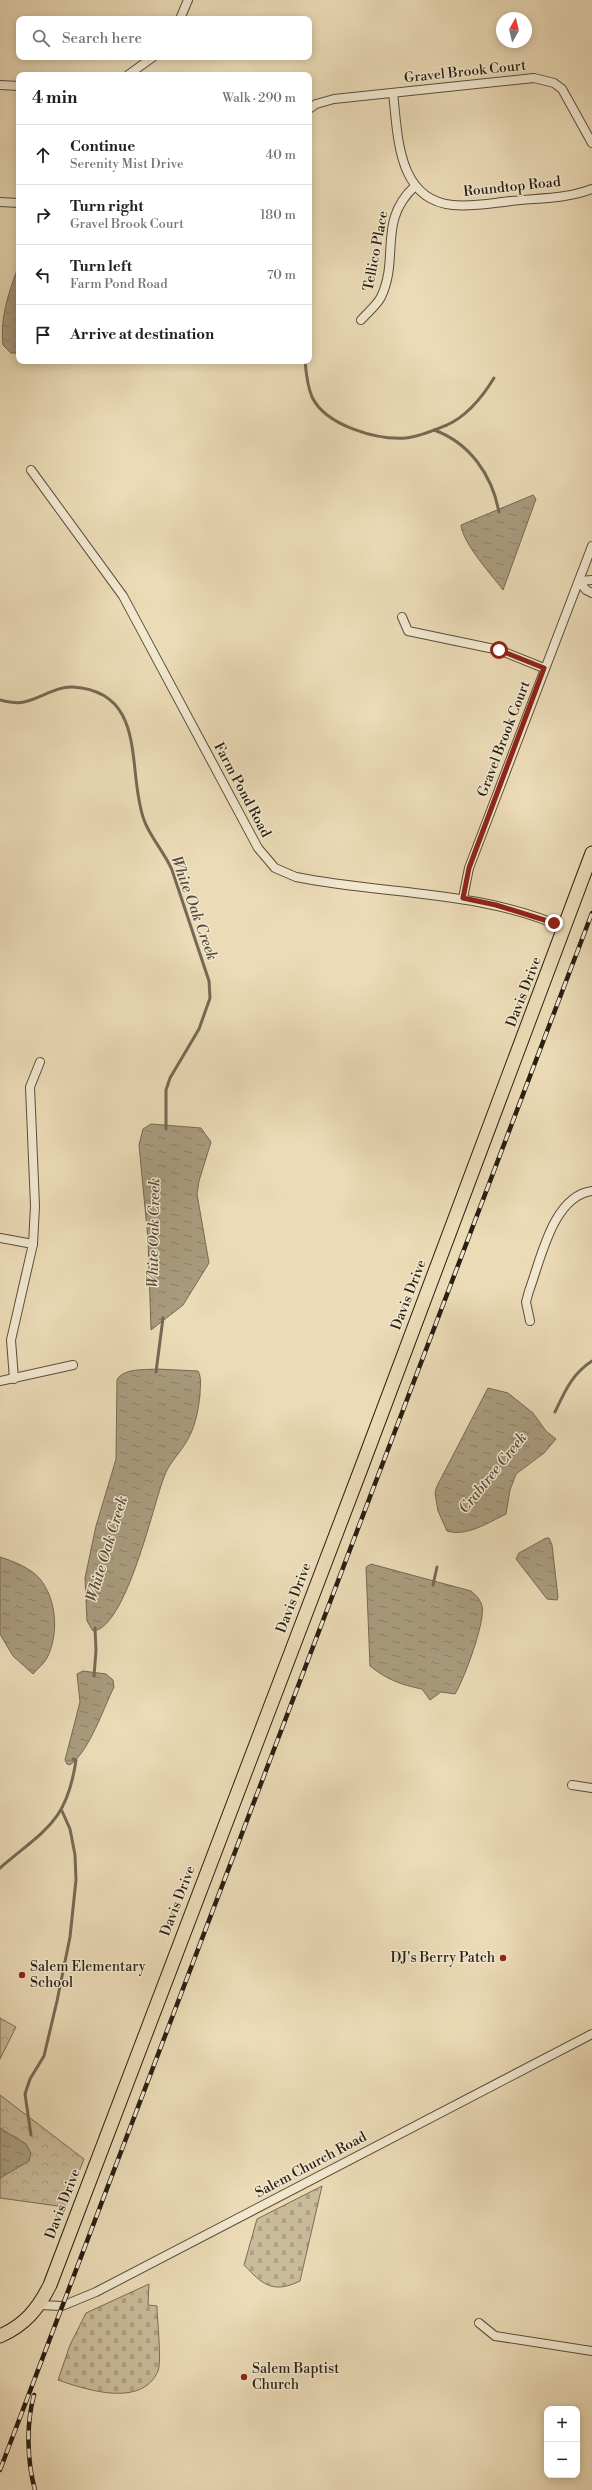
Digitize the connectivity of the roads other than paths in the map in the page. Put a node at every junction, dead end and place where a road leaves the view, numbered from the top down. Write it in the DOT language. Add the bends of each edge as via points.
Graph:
graph roads {
  1 [pos="188,0"];
  2 [pos="181,16"];
  3 [pos="149,60"];
  4 [pos="132,72"];
  5 [pos="0,85"];
  6 [pos="16,86"];
  7 [pos="393,93"];
  8 [pos="312,107"];
  9 [pos="592,143"];
  10 [pos="415,186"];
  11 [pos="592,190"];
  12 [pos="0,202"];
  13 [pos="16,203"];
  14 [pos="361,320"];
  15 [pos="31,470"];
  16 [pos="592,546"];
  17 [pos="592,580"];
  18 [pos="579,581"];
  19 [pos="592,593"];
  20 [pos="402,617"];
  21 [pos="544,668"];
  22 [pos="592,853"];
  23 [pos="463,898"];
  24 [pos="565,928"];
  25 [pos="40,1062"];
  26 [pos="592,1191"];
  27 [pos="0,1238"];
  28 [pos="33,1244"];
  29 [pos="530,1321"];
  30 [pos="73,1365"];
  31 [pos="14,1379"];
  32 [pos="0,1380"];
  33 [pos="572,1785"];
  34 [pos="592,1788"];
  35 [pos="592,2034"];
  36 [pos="39,2306"];
  37 [pos="479,2323"];
  38 [pos="0,2336"];
  39 [pos="592,2351"];
  1 -- 2 [label="street"];
  3 -- 4 [label="street"];
  5 -- 6 [label="street"];
  7 -- 8 [label="street, Gravel Brook Court" via="334,99"];
  7 -- 9 [label="street, Gravel Brook Court" via="525,78 544,79 554,83 568,96"];
  7 -- 10 [label="street, Roundtop Road" via="403,164"];
  10 -- 11 [label="street, Roundtop Road" via="441,202 460,206"];
  10 -- 14 [label="street, Tellico Place" via="404,196 396,211 385,286 380,298"];
  12 -- 13 [label="street"];
  15 -- 23 [label="street, Farm Pond Road" via="123,596 243,821 268,862 281,872 317,881"];
  16 -- 18 [label="street, Gravel Brook Court"];
  17 -- 18 [label="street"];
  18 -- 19 [label="street"];
  18 -- 21 [label="street, Gravel Brook Court"];
  20 -- 21 [label="street" via="408,631 499,650"];
  21 -- 23 [label="street, Gravel Brook Court" via="469,868"];
  22 -- 24 [label="main road, Davis Drive"];
  23 -- 24 [label="street, Farm Pond Road" via="524,913"];
  24 -- 36 [label="main road, Davis Drive" via="57,2265"];
  25 -- 28 [label="street" via="30,1087 35,1206"];
  26 -- 29 [label="street" via="570,1199 555,1220 526,1302"];
  27 -- 28 [label="street"];
  28 -- 31 [label="street" via="11,1340"];
  30 -- 31 [label="street"];
  31 -- 32 [label="street"];
  33 -- 34 [label="street"];
  35 -- 36 [label="street, Salem Church Road" via="96,2292 62,2306"];
  36 -- 38 [label="main road, Davis Drive" via="18,2326"];
  37 -- 39 [label="street" via="495,2336"];
}
